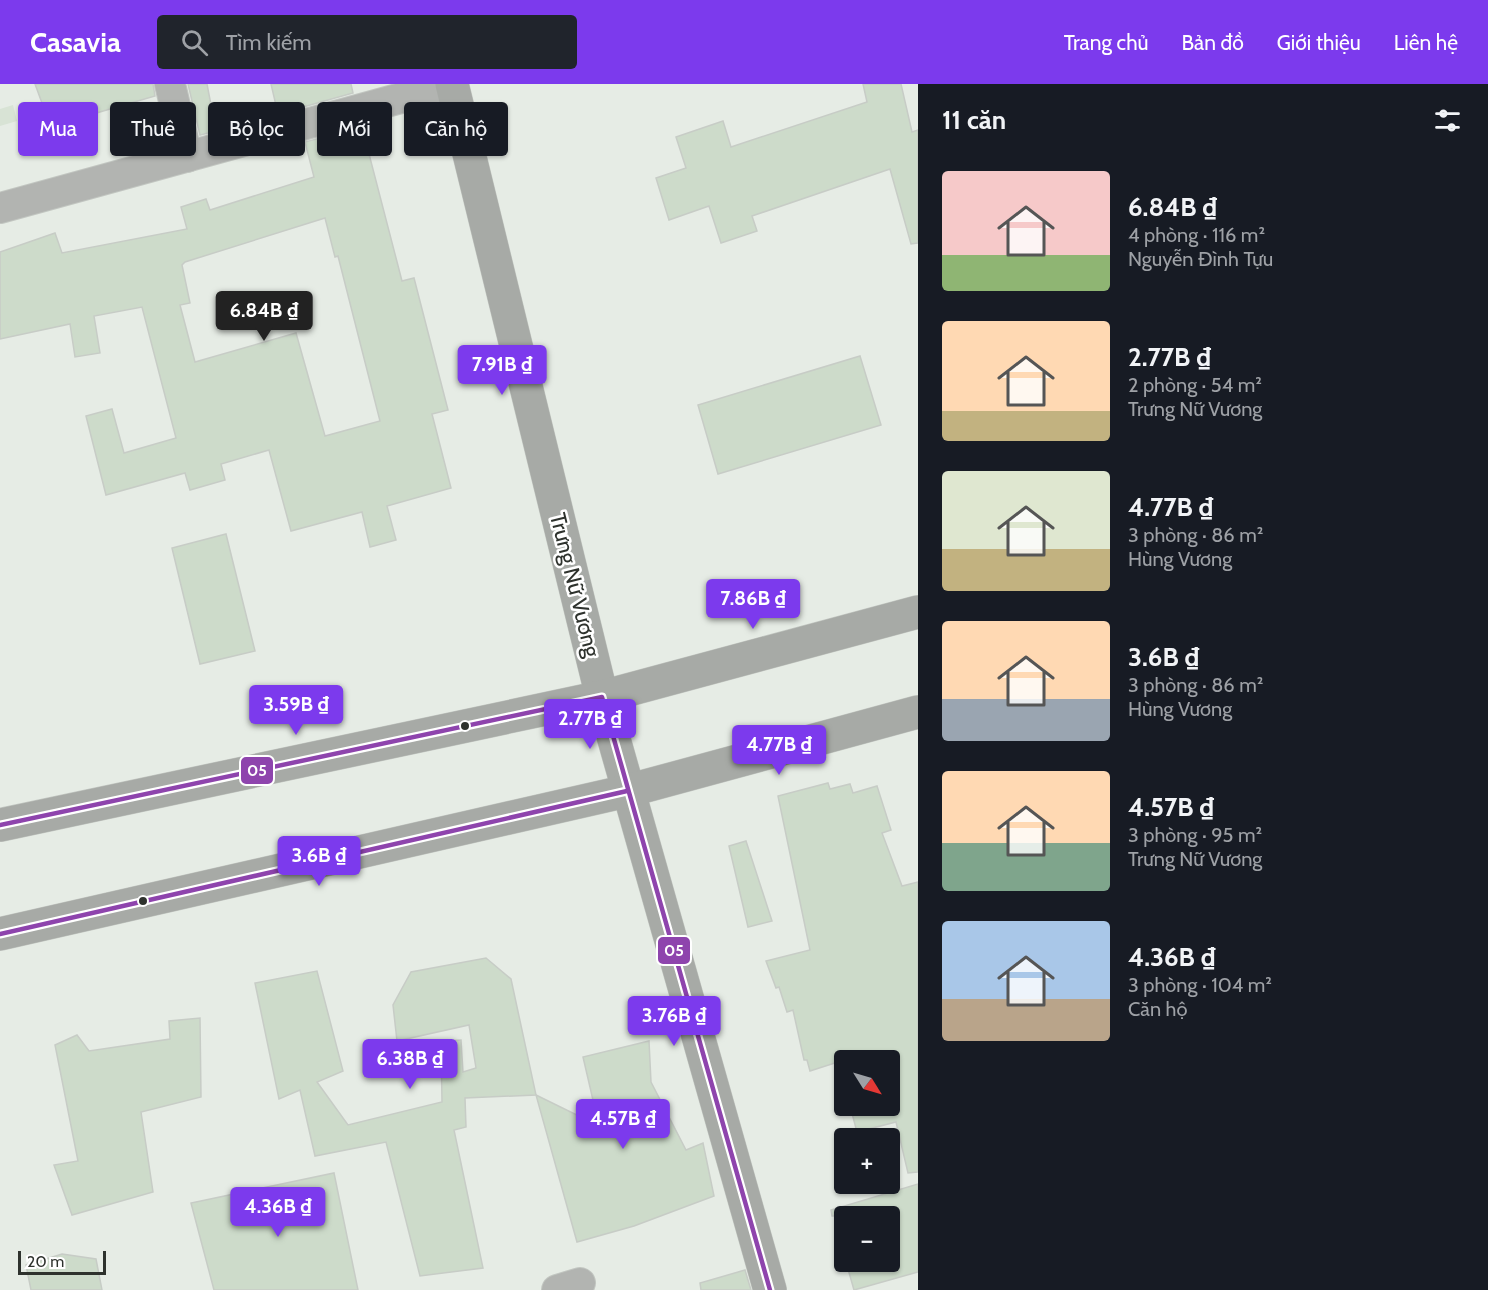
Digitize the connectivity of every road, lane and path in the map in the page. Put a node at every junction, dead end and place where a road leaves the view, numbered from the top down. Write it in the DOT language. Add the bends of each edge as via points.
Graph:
graph roads {
  1 [pos="170,84"];
  2 [pos="452,84"];
  3 [pos="187,157"];
  4 [pos="0,208"];
  5 [pos="918,612"];
  6 [pos="602,697"];
  7 [pos="918,712"];
  8 [pos="627,791"];
  9 [pos="0,825"];
  10 [pos="0,934"];
  11 [pos="770,1290"];
  1 -- 3 [label="street"];
  2 -- 3 [label="street"];
  2 -- 6 [label="main road, Trưng Nữ Vương"];
  3 -- 4 [label="street"];
  5 -- 6 [label="main road"];
  6 -- 8 [label="main road, Trưng Nữ Vương"];
  6 -- 9 [label="main road"];
  7 -- 8 [label="main road"];
  8 -- 10 [label="main road"];
  8 -- 11 [label="main road, Trưng Nữ Vương"];
}
